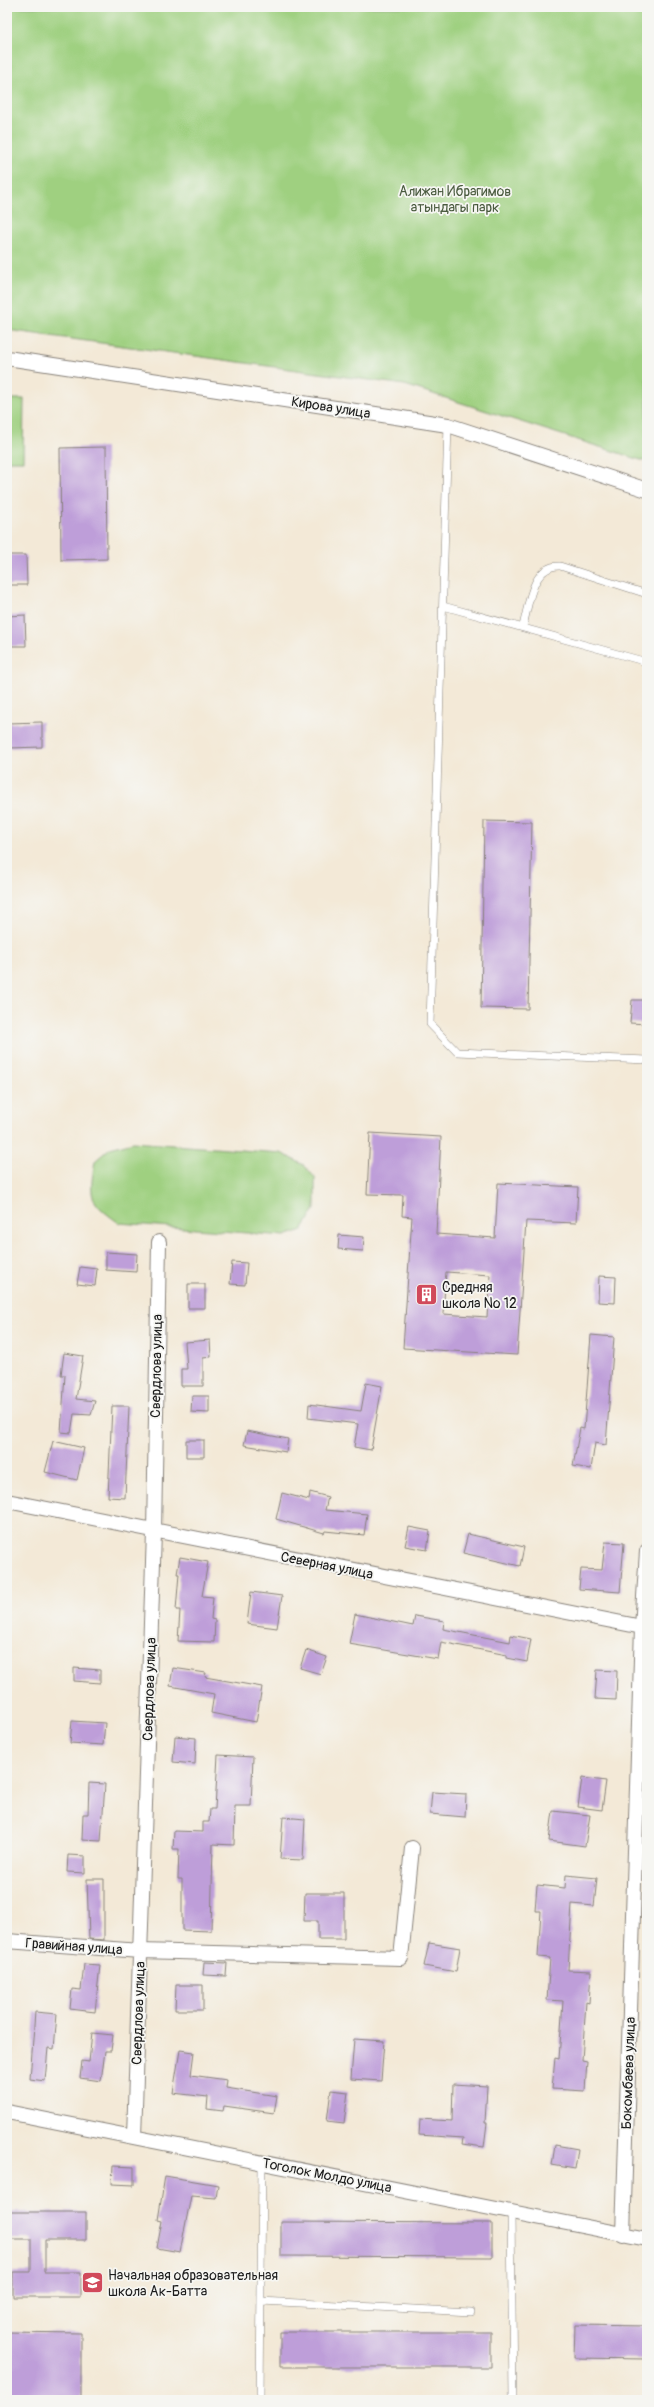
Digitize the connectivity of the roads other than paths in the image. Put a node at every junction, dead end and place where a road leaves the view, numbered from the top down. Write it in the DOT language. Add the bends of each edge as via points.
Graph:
graph roads {
  1 [pos="7,358"];
  2 [pos="448,425"];
  3 [pos="647,490"];
  4 [pos="647,594"];
  5 [pos="442,606"];
  6 [pos="523,626"];
  7 [pos="647,662"];
  8 [pos="647,1060"];
  9 [pos="159,1242"];
  10 [pos="7,1501"];
  11 [pos="154,1532"];
  12 [pos="647,1551"];
  13 [pos="644,1627"];
  14 [pos="412,1848"];
  15 [pos="7,1941"];
  16 [pos="140,1951"];
  17 [pos="7,2112"];
  18 [pos="134,2137"];
  19 [pos="262,2162"];
  20 [pos="511,2212"];
  21 [pos="623,2235"];
  22 [pos="647,2239"];
  23 [pos="261,2302"];
  24 [pos="471,2312"];
  25 [pos="260,2400"];
  26 [pos="513,2400"];
  1 -- 2 [label="street, Кирова улица"];
  2 -- 3 [label="street, Кирова улица"];
  2 -- 5 [label="lane"];
  4 -- 6 [label="lane" via="560,566 547,567 541,572 535,584"];
  5 -- 6 [label="lane"];
  5 -- 8 [label="lane" via="430,1024 457,1052"];
  6 -- 7 [label="lane"];
  9 -- 11 [label="street, Свердлова улица"];
  10 -- 11 [label="street, Северная улица"];
  11 -- 13 [label="street, Северная улица"];
  11 -- 16 [label="street, Свердлова улица"];
  12 -- 13 [label="street, Бокомбаева улица"];
  13 -- 21 [label="street, Бокомбаева улица"];
  14 -- 16 [label="street, Гравийная улица" via="401,1958"];
  15 -- 16 [label="street, Гравийная улица"];
  16 -- 18 [label="street, Свердлова улица"];
  17 -- 18 [label="street, Тоголок Молдо улица"];
  18 -- 19 [label="street, Тоголок Молдо улица"];
  19 -- 20 [label="street, Тоголок Молдо улица"];
  19 -- 23 [label="lane"];
  20 -- 21 [label="street, Тоголок Молдо улица"];
  20 -- 26 [label="lane"];
  21 -- 22 [label="street, Тоголок Молдо улица"];
  23 -- 24 [label="lane"];
  23 -- 25 [label="lane"];
}
